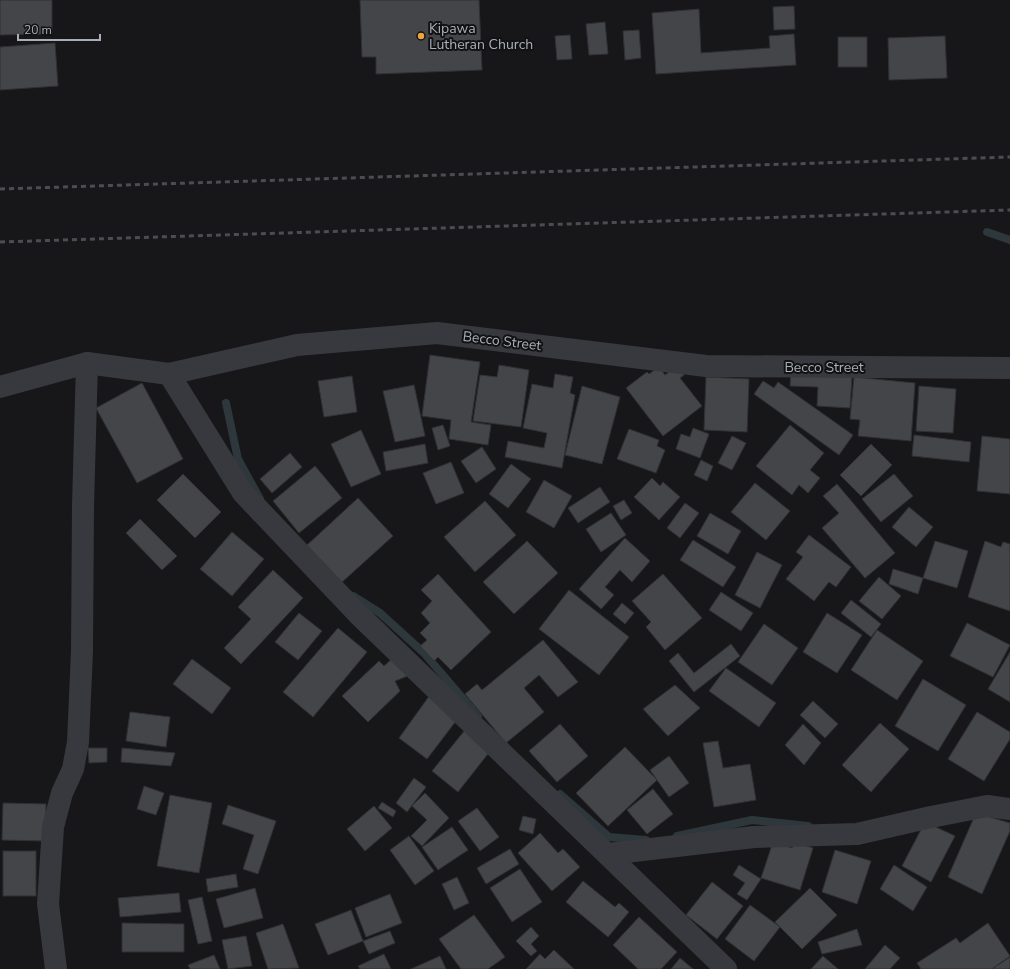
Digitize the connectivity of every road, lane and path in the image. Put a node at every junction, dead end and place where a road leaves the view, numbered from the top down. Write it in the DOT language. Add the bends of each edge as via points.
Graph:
graph roads {
  1 [pos="87,363"];
  2 [pos="1010,368"];
  3 [pos="169,374"];
  4 [pos="0,387"];
  5 [pos="1010,809"];
  6 [pos="608,854"];
  7 [pos="56,969"];
  8 [pos="726,969"];
  1 -- 3 [label="street, Becco Street"];
  1 -- 4 [label="street, Becco Street"];
  1 -- 7 [label="street" via="78,742 73,769 62,793 53,827 48,904"];
  2 -- 3 [label="street, Becco Street" via="706,366 437,333 297,345"];
  3 -- 6 [label="street" via="243,493 359,615"];
  5 -- 6 [label="street" via="987,806 857,834 754,837"];
  6 -- 8 [label="street"];
}
